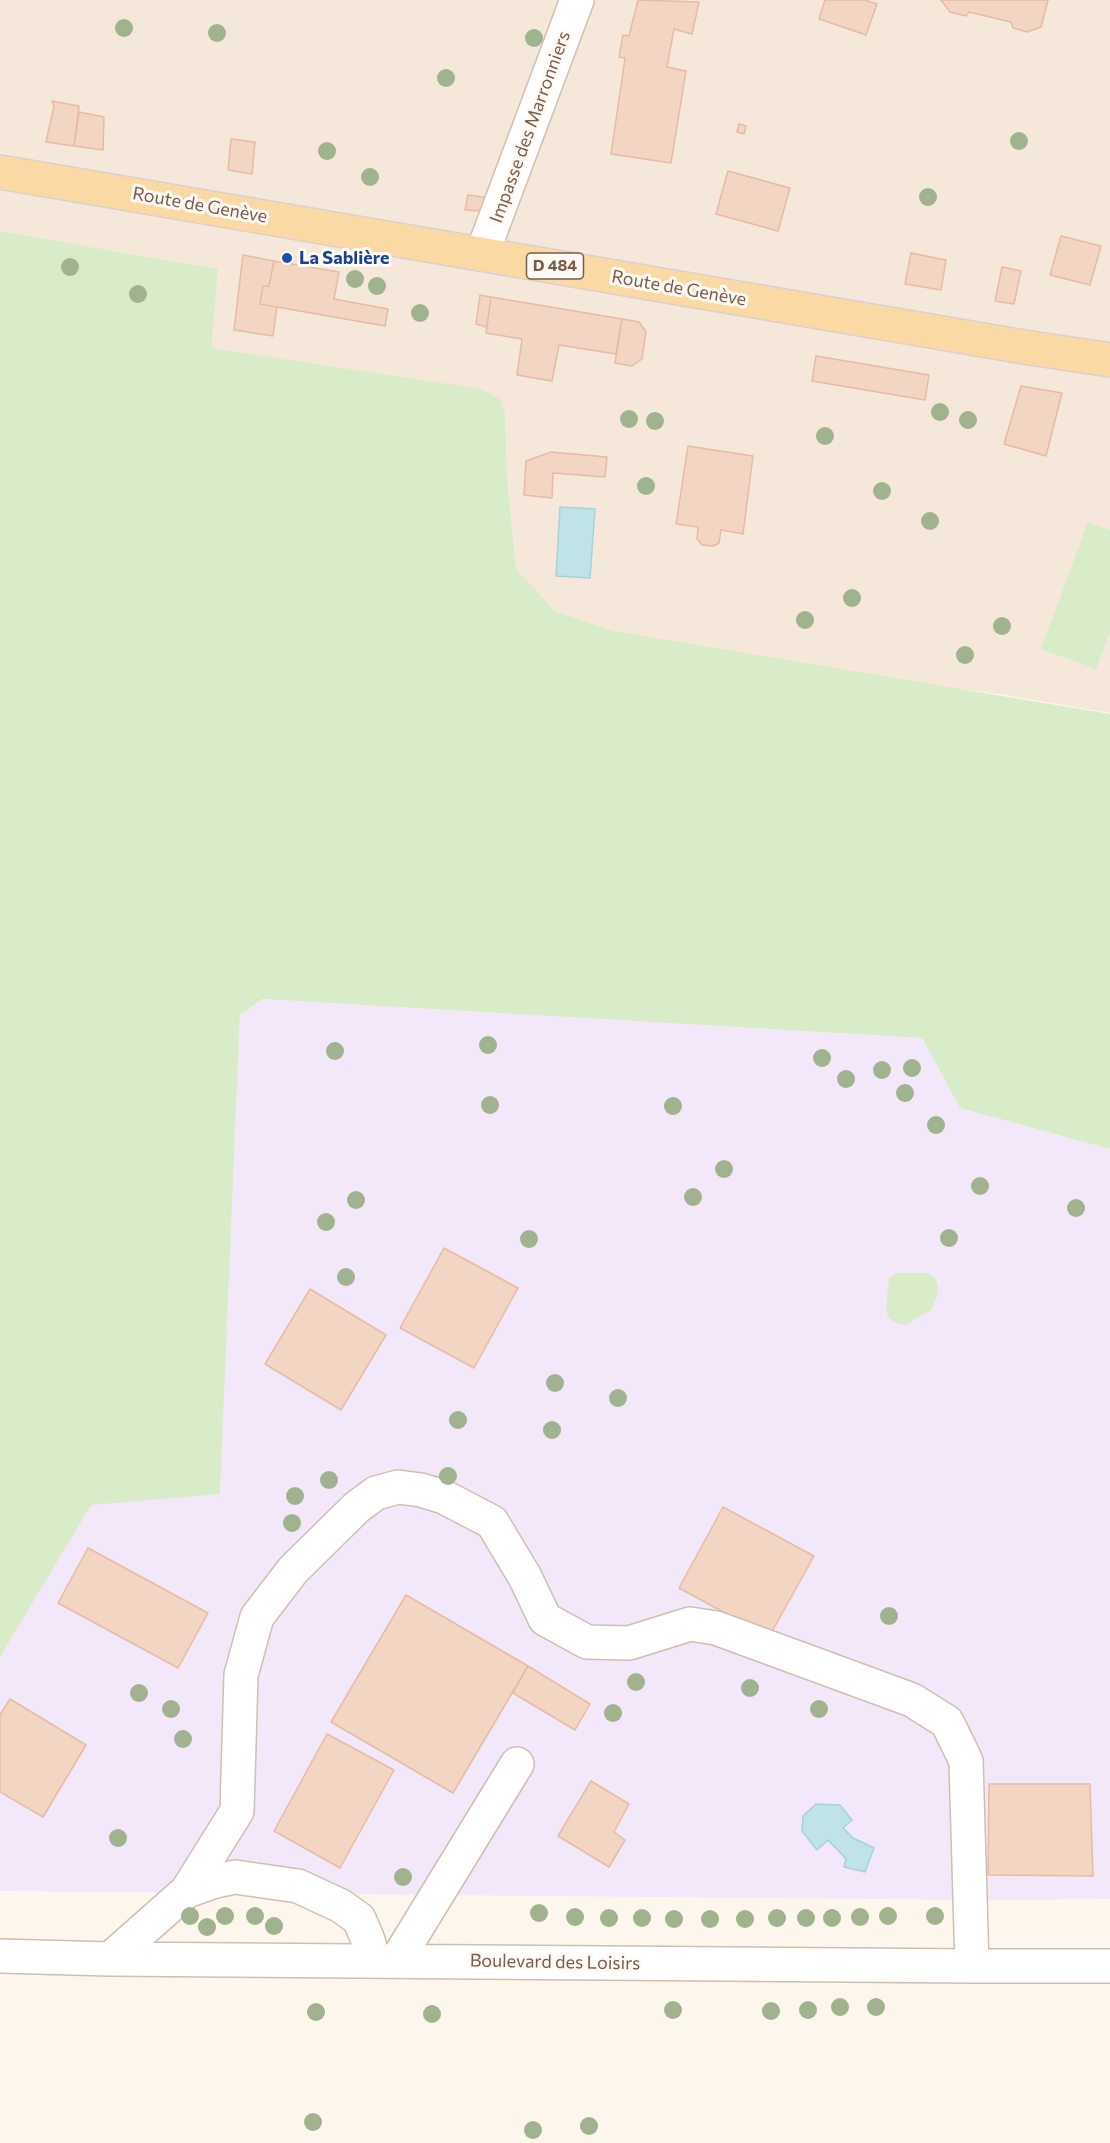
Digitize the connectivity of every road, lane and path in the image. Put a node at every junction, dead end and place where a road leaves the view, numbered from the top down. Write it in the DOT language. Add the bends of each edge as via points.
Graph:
graph roads {
  1 [pos="577,0"];
  2 [pos="0,172"];
  3 [pos="482,254"];
  4 [pos="1110,360"];
  5 [pos="517,1764"];
  6 [pos="187,1891"];
  7 [pos="0,1956"];
  8 [pos="110,1959"];
  9 [pos="385,1960"];
  10 [pos="972,1966"];
  11 [pos="1110,1966"];
  1 -- 3 [label="street, Impasse des Marronniers"];
  2 -- 3 [label="main road, Route de Genève / D 484"];
  3 -- 4 [label="main road, Route de Genève / D 484"];
  5 -- 9 [label="street"];
  6 -- 8 [label="street"];
  6 -- 9 [label="street" via="235,1877 298,1886 359,1919 368,1940"];
  6 -- 10 [label="street" via="237,1811 241,1676 257,1617 293,1570 357,1507 376,1493 398,1487 444,1497 492,1522 545,1619 587,1642 629,1643 690,1624 716,1628 912,1700 947,1722 966,1761"];
  7 -- 8 [label="street, Boulevard des Loisirs"];
  8 -- 9 [label="street, Boulevard des Loisirs"];
  9 -- 10 [label="street, Boulevard des Loisirs"];
  10 -- 11 [label="street, Boulevard des Loisirs"];
}
